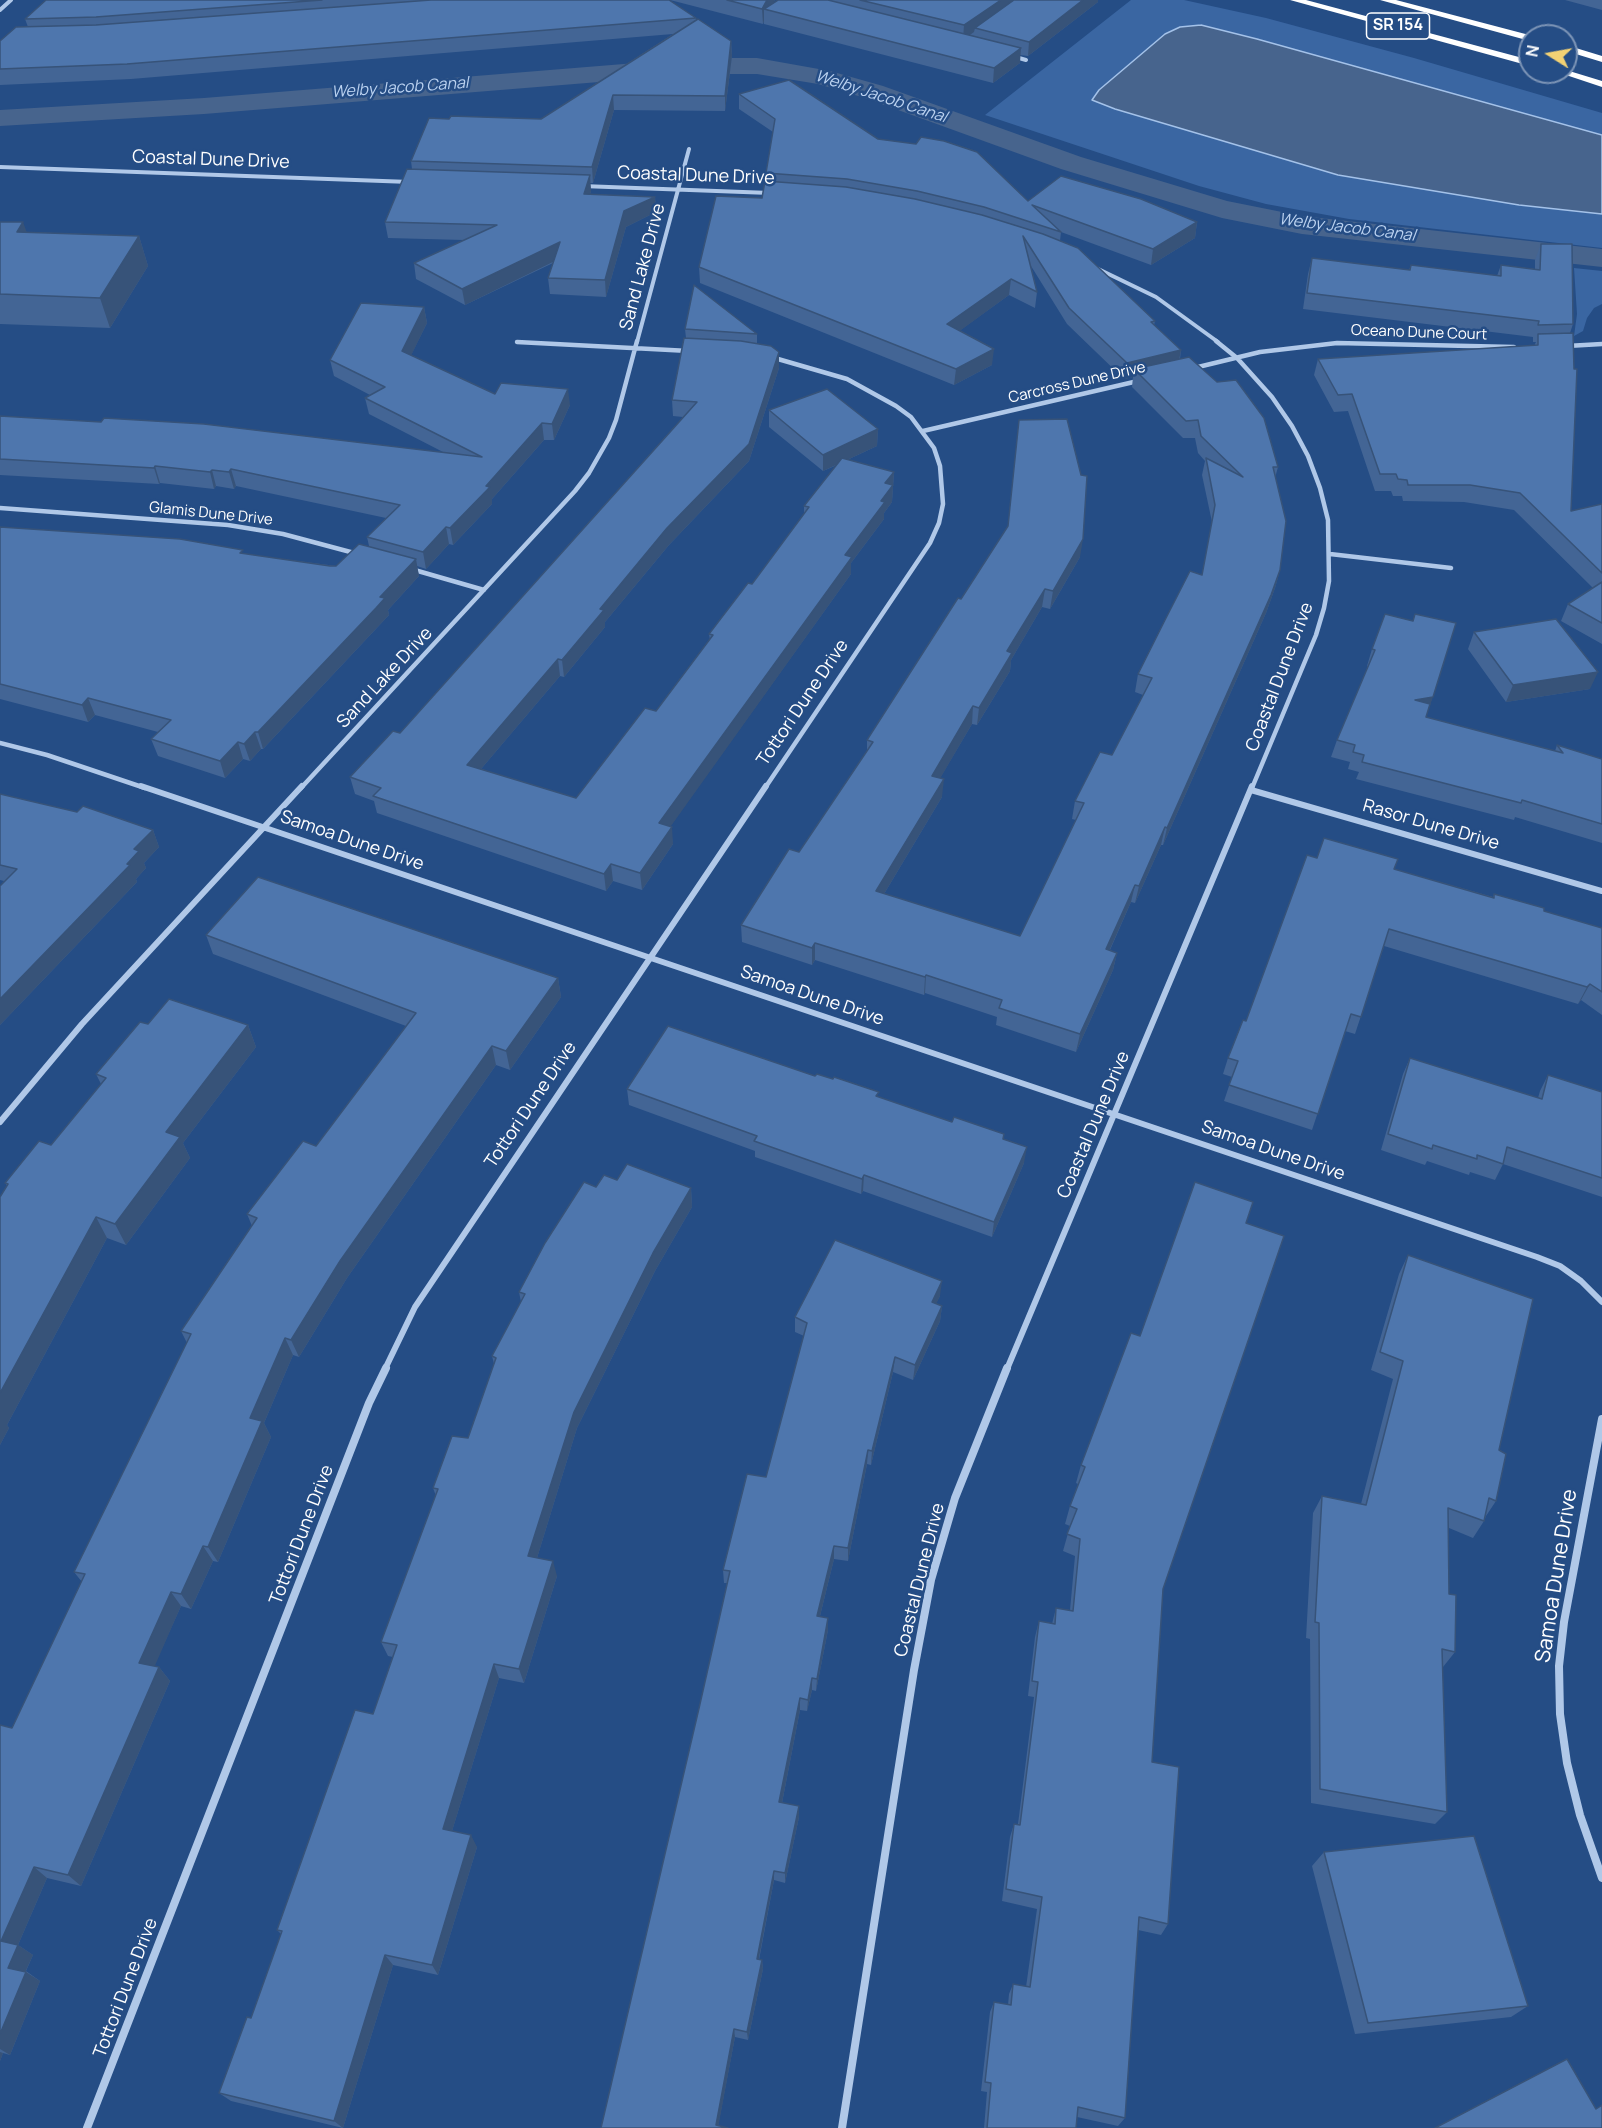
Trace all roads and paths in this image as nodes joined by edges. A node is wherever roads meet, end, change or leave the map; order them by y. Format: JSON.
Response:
{"nodes":[{"id":1,"x":11,"y":0,"type":"edge"},
{"id":2,"x":1295,"y":0,"type":"edge"},
{"id":3,"x":1385,"y":0,"type":"edge"},
{"id":4,"x":0,"y":10,"type":"edge"},
{"id":5,"x":1518,"y":35,"type":"edge"},
{"id":6,"x":1578,"y":52,"type":"edge"},
{"id":7,"x":1006,"y":54,"type":"edge"},
{"id":8,"x":1602,"y":59,"type":"edge"},
{"id":9,"x":1026,"y":60,"type":"edge"},
{"id":10,"x":1518,"y":60,"type":"edge"},
{"id":11,"x":1578,"y":77,"type":"edge"},
{"id":12,"x":1602,"y":84,"type":"edge"},
{"id":13,"x":689,"y":149,"type":"dead end"},
{"id":14,"x":0,"y":167,"type":"edge"},
{"id":15,"x":415,"y":182,"type":"edge"},
{"id":16,"x":572,"y":186,"type":"edge"},
{"id":17,"x":677,"y":189,"type":"junction"},
{"id":18,"x":781,"y":194,"type":"edge"},
{"id":19,"x":1092,"y":266,"type":"edge"},
{"id":20,"x":517,"y":342,"type":"dead end"},
{"id":21,"x":1602,"y":344,"type":"edge"},
{"id":22,"x":1558,"y":346,"type":"edge"},
{"id":23,"x":1526,"y":347,"type":"edge"},
{"id":24,"x":635,"y":348,"type":"junction"},
{"id":25,"x":699,"y":351,"type":"edge"},
{"id":26,"x":764,"y":356,"type":"edge"},
{"id":27,"x":1237,"y":358,"type":"junction"},
{"id":28,"x":1191,"y":369,"type":"edge"},
{"id":29,"x":1145,"y":379,"type":"edge"},
{"id":30,"x":923,"y":431,"type":"junction"},
{"id":31,"x":0,"y":508,"type":"edge"},
{"id":32,"x":1330,"y":554,"type":"junction"},
{"id":33,"x":366,"y":556,"type":"edge"},
{"id":34,"x":399,"y":566,"type":"edge"},
{"id":35,"x":1451,"y":568,"type":"dead end"},
{"id":36,"x":484,"y":590,"type":"junction"},
{"id":37,"x":0,"y":742,"type":"edge"},
{"id":38,"x":1251,"y":790,"type":"junction"},
{"id":39,"x":265,"y":827,"type":"junction"},
{"id":40,"x":1602,"y":891,"type":"edge"},
{"id":41,"x":650,"y":957,"type":"junction"},
{"id":42,"x":1115,"y":1114,"type":"junction"},
{"id":43,"x":0,"y":1122,"type":"edge"},
{"id":44,"x":1602,"y":1302,"type":"edge"},
{"id":45,"x":1602,"y":1419,"type":"edge"},
{"id":46,"x":1602,"y":1878,"type":"edge"},
{"id":47,"x":87,"y":2128,"type":"edge"},
{"id":48,"x":842,"y":2128,"type":"edge"}],
"edges":[{"from":1,"to":4,"type":"street"},
{"from":2,"to":10,"type":"highway","number":"SR 154"},
{"from":3,"to":5,"type":"highway","number":"SR 154"},
{"from":6,"to":8,"type":"highway"},
{"from":7,"to":9,"type":"street"},
{"from":11,"to":12,"type":"highway"},
{"from":13,"to":17,"type":"street","name":"Sand Lake Drive"},
{"from":14,"to":15,"type":"street","name":"Coastal Dune Drive"},
{"from":16,"to":17,"type":"street","name":"Coastal Dune Drive"},
{"from":17,"to":18,"type":"street","name":"Coastal Dune Drive"},
{"from":17,"to":24,"type":"street","name":"Sand Lake Drive"},
{"from":19,"to":27,"type":"street","name":"Coastal Dune Drive"},
{"from":20,"to":24,"type":"street"},
{"from":21,"to":22,"type":"street"},
{"from":23,"to":27,"type":"street","name":"Oceano Dune Court"},
{"from":24,"to":25,"type":"street"},
{"from":24,"to":36,"type":"street","name":"Sand Lake Drive"},
{"from":26,"to":30,"type":"street","name":"Tottori Dune Drive"},
{"from":27,"to":28,"type":"street"},
{"from":27,"to":32,"type":"street","name":"Coastal Dune Drive"},
{"from":29,"to":30,"type":"street","name":"Carcross Dune Drive"},
{"from":30,"to":41,"type":"street","name":"Tottori Dune Drive"},
{"from":31,"to":33,"type":"street","name":"Glamis Dune Drive"},
{"from":32,"to":35,"type":"street"},
{"from":32,"to":38,"type":"street","name":"Coastal Dune Drive"},
{"from":34,"to":36,"type":"street"},
{"from":36,"to":39,"type":"street","name":"Sand Lake Drive"},
{"from":37,"to":39,"type":"street","name":"Samoa Dune Drive"},
{"from":38,"to":40,"type":"street","name":"Rasor Dune Drive"},
{"from":38,"to":42,"type":"street","name":"Coastal Dune Drive"},
{"from":39,"to":41,"type":"street","name":"Samoa Dune Drive"},
{"from":39,"to":43,"type":"street","name":"Sand Lake Drive"},
{"from":41,"to":42,"type":"street","name":"Samoa Dune Drive"},
{"from":41,"to":47,"type":"street","name":"Tottori Dune Drive"},
{"from":42,"to":44,"type":"street","name":"Samoa Dune Drive"},
{"from":42,"to":48,"type":"street","name":"Coastal Dune Drive"},
{"from":45,"to":46,"type":"street","name":"Samoa Dune Drive"}]}
